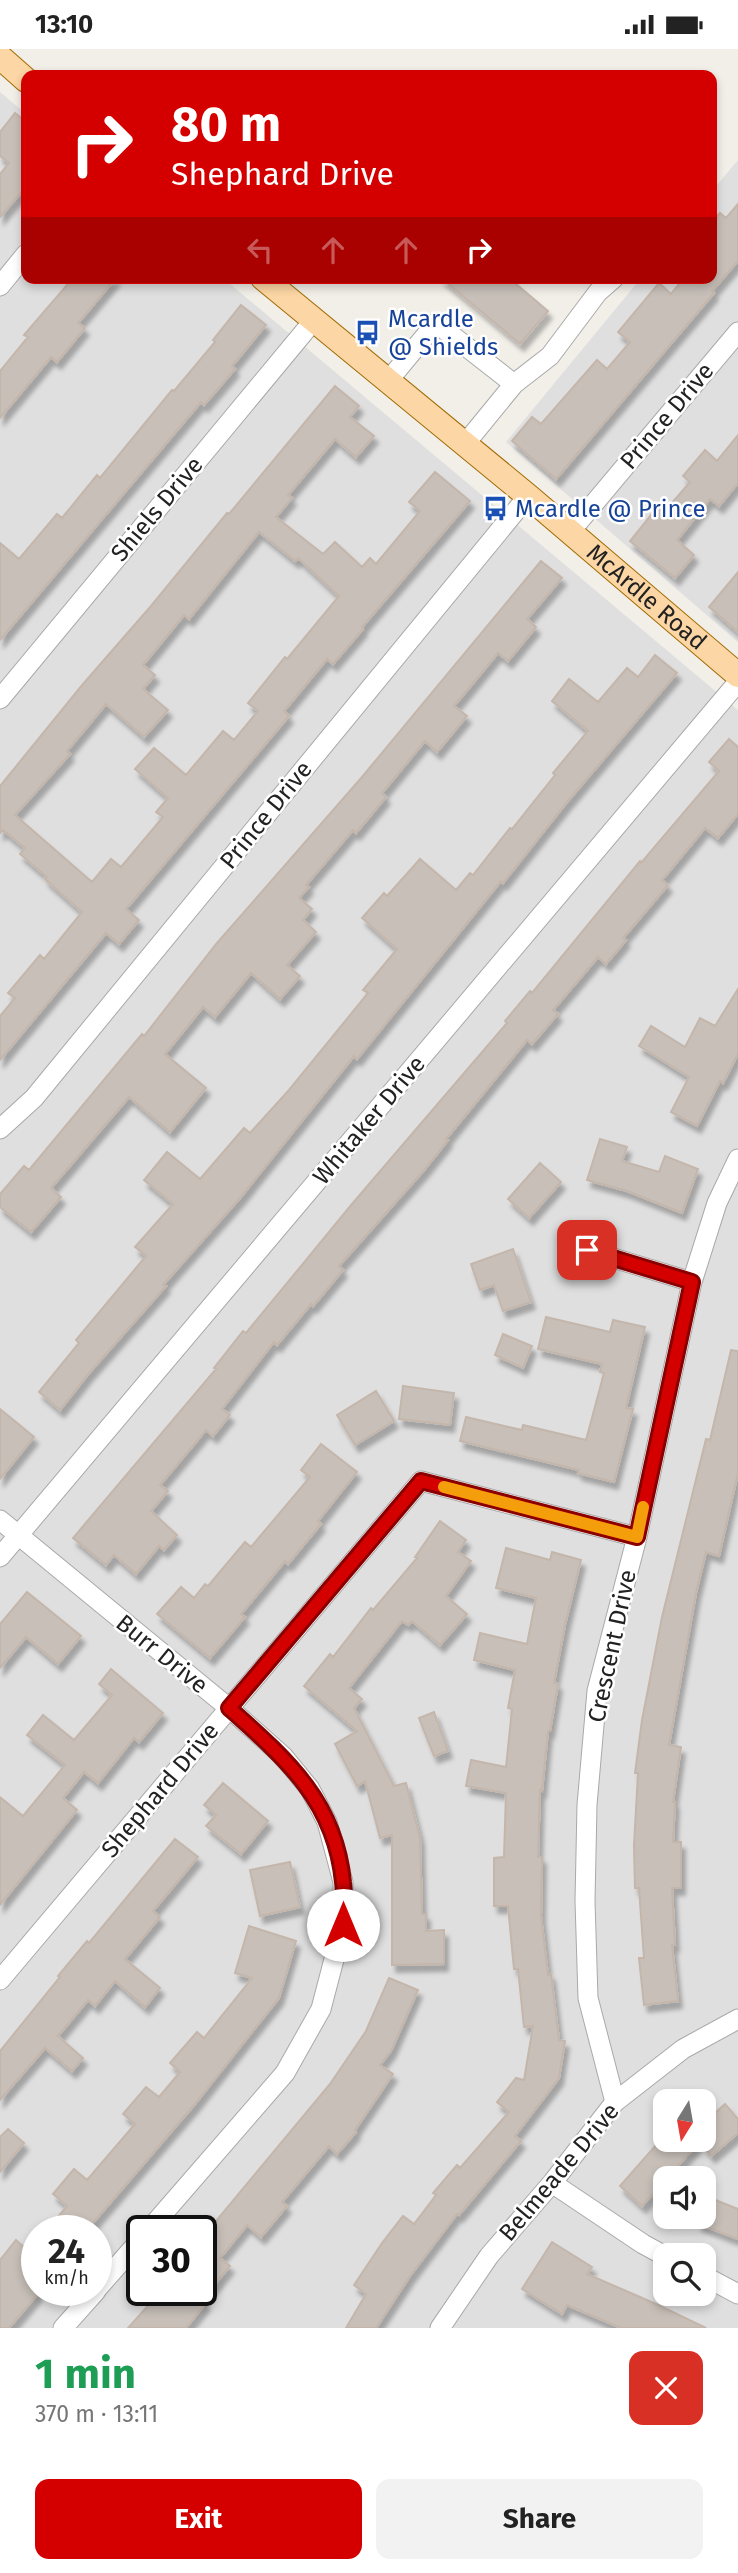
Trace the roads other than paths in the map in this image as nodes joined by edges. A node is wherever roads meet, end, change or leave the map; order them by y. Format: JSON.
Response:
{"nodes":[{"id":1,"x":0,"y":57,"type":"edge"},
{"id":2,"x":21,"y":76,"type":"edge"},
{"id":3,"x":21,"y":260,"type":"edge"},
{"id":4,"x":270,"y":284,"type":"edge"},
{"id":5,"x":607,"y":284,"type":"edge"},
{"id":6,"x":0,"y":286,"type":"edge"},
{"id":7,"x":314,"y":320,"type":"junction"},
{"id":8,"x":738,"y":332,"type":"edge"},
{"id":9,"x":388,"y":381,"type":"junction"},
{"id":10,"x":514,"y":384,"type":"junction"},
{"id":11,"x":465,"y":444,"type":"junction"},
{"id":12,"x":528,"y":496,"type":"junction"},
{"id":13,"x":570,"y":532,"type":"junction"},
{"id":14,"x":738,"y":674,"type":"edge"},
{"id":15,"x":738,"y":682,"type":"edge"},
{"id":16,"x":0,"y":699,"type":"edge"},
{"id":17,"x":0,"y":1129,"type":"edge"},
{"id":18,"x":738,"y":1159,"type":"edge"},
{"id":19,"x":587,"y":1250,"type":"dead end"},
{"id":20,"x":692,"y":1282,"type":"junction"},
{"id":21,"x":0,"y":1520,"type":"edge"},
{"id":22,"x":18,"y":1536,"type":"junction"},
{"id":23,"x":637,"y":1537,"type":"junction"},
{"id":24,"x":0,"y":1557,"type":"edge"},
{"id":25,"x":229,"y":1708,"type":"junction"},
{"id":26,"x":0,"y":1980,"type":"edge"},
{"id":27,"x":738,"y":2019,"type":"edge"},
{"id":28,"x":615,"y":2102,"type":"junction"},
{"id":29,"x":552,"y":2183,"type":"junction"},
{"id":30,"x":162,"y":2215,"type":"edge"},
{"id":31,"x":653,"y":2249,"type":"edge"},
{"id":32,"x":126,"y":2256,"type":"edge"},
{"id":33,"x":112,"y":2272,"type":"edge"},
{"id":34,"x":716,"y":2282,"type":"edge"},
{"id":35,"x":738,"y":2294,"type":"edge"},
{"id":36,"x":82,"y":2306,"type":"edge"},
{"id":37,"x":63,"y":2328,"type":"edge"},
{"id":38,"x":440,"y":2328,"type":"edge"}],
"edges":[{"from":1,"to":2,"type":"main road"},
{"from":3,"to":6,"type":"street"},
{"from":4,"to":7,"type":"main road","name":"McArdle Road"},
{"from":5,"to":10,"type":"street"},
{"from":7,"to":9,"type":"main road","name":"McArdle Road"},
{"from":7,"to":16,"type":"street","name":"Shiels Drive"},
{"from":8,"to":13,"type":"street","name":"Prince Drive"},
{"from":9,"to":10,"type":"street"},
{"from":9,"to":11,"type":"main road","name":"McArdle Road"},
{"from":10,"to":11,"type":"street"},
{"from":11,"to":12,"type":"main road","name":"McArdle Road"},
{"from":12,"to":13,"type":"main road","name":"McArdle Road"},
{"from":12,"to":17,"type":"street","name":"Prince Drive"},
{"from":13,"to":14,"type":"main road","name":"McArdle Road"},
{"from":15,"to":22,"type":"street","name":"Whitaker Drive"},
{"from":18,"to":20,"type":"street","name":"Crescent Drive"},
{"from":19,"to":20,"type":"street"},
{"from":20,"to":23,"type":"street","name":"Crescent Drive"},
{"from":21,"to":22,"type":"street","name":"Burr Drive"},
{"from":22,"to":24,"type":"street","name":"Whitaker Drive"},
{"from":22,"to":25,"type":"street","name":"Burr Drive"},
{"from":23,"to":25,"type":"street","name":"Shephard Drive"},
{"from":23,"to":28,"type":"street","name":"Crescent Drive"},
{"from":25,"to":26,"type":"street","name":"Shephard Drive"},
{"from":25,"to":30,"type":"street","name":"Burr Drive"},
{"from":27,"to":28,"type":"street","name":"Belmeade Drive"},
{"from":28,"to":29,"type":"street","name":"Belmeade Drive"},
{"from":29,"to":31,"type":"street"},
{"from":29,"to":38,"type":"street","name":"Belmeade Drive"},
{"from":32,"to":33,"type":"street"},
{"from":34,"to":35,"type":"street"},
{"from":36,"to":37,"type":"street"}]}
